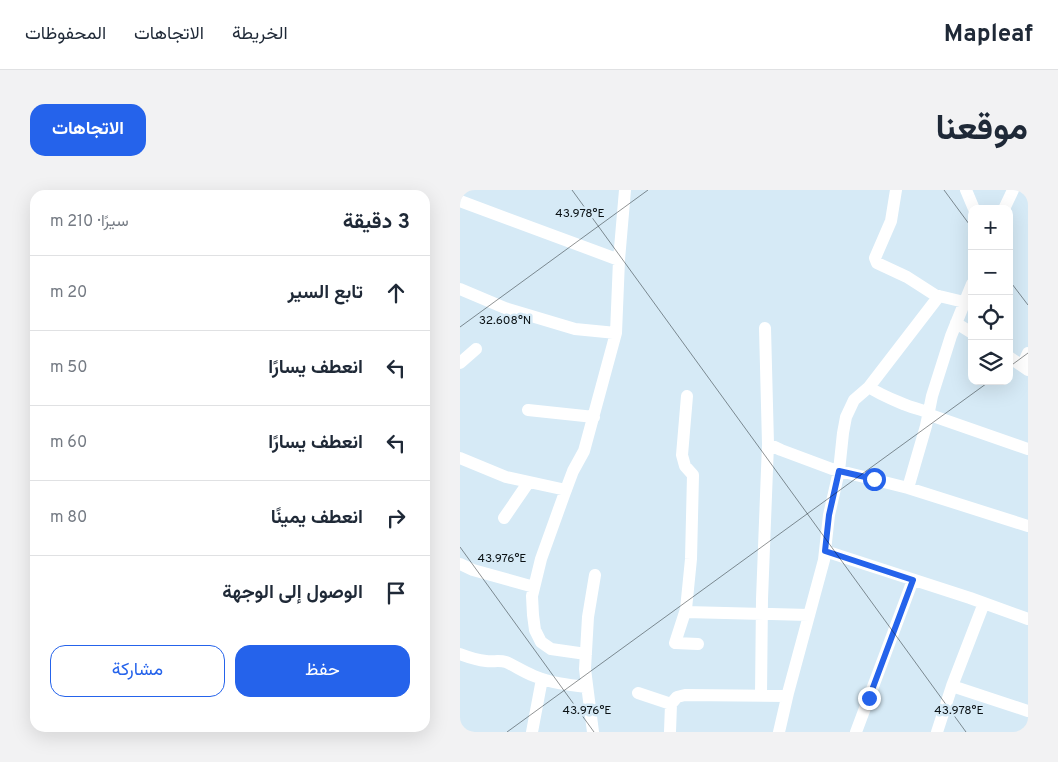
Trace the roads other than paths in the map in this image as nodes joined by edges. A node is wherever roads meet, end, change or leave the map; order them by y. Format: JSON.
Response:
{"nodes":[{"id":1,"x":626,"y":190,"type":"edge"},
{"id":2,"x":896,"y":190,"type":"edge"},
{"id":3,"x":966,"y":190,"type":"edge"},
{"id":4,"x":1013,"y":190,"type":"edge"},
{"id":5,"x":460,"y":200,"type":"edge"},
{"id":6,"x":972,"y":205,"type":"edge"},
{"id":7,"x":1006,"y":205,"type":"edge"},
{"id":8,"x":619,"y":260,"type":"junction"},
{"id":9,"x":460,"y":289,"type":"edge"},
{"id":10,"x":968,"y":293,"type":"edge"},
{"id":11,"x":940,"y":296,"type":"junction"},
{"id":12,"x":964,"y":302,"type":"junction"},
{"id":13,"x":956,"y":323,"type":"junction"},
{"id":14,"x":764,"y":328,"type":"dead end"},
{"id":15,"x":968,"y":330,"type":"edge"},
{"id":16,"x":616,"y":333,"type":"junction"},
{"id":17,"x":476,"y":349,"type":"dead end"},
{"id":18,"x":1028,"y":353,"type":"edge"},
{"id":19,"x":1013,"y":360,"type":"edge"},
{"id":20,"x":460,"y":362,"type":"edge"},
{"id":21,"x":1025,"y":368,"type":"edge"},
{"id":22,"x":869,"y":387,"type":"junction"},
{"id":23,"x":688,"y":396,"type":"dead end"},
{"id":24,"x":528,"y":410,"type":"dead end"},
{"id":25,"x":929,"y":413,"type":"junction"},
{"id":26,"x":594,"y":416,"type":"junction"},
{"id":27,"x":768,"y":444,"type":"junction"},
{"id":28,"x":1028,"y":449,"type":"edge"},
{"id":29,"x":460,"y":458,"type":"edge"},
{"id":30,"x":839,"y":471,"type":"junction"},
{"id":31,"x":528,"y":483,"type":"junction"},
{"id":32,"x":908,"y":488,"type":"junction"},
{"id":33,"x":566,"y":490,"type":"junction"},
{"id":34,"x":504,"y":518,"type":"dead end"},
{"id":35,"x":1028,"y":526,"type":"edge"},
{"id":36,"x":825,"y":551,"type":"junction"},
{"id":37,"x":460,"y":564,"type":"edge"},
{"id":38,"x":594,"y":575,"type":"dead end"},
{"id":39,"x":913,"y":580,"type":"junction"},
{"id":40,"x":534,"y":587,"type":"junction"},
{"id":41,"x":984,"y":603,"type":"junction"},
{"id":42,"x":686,"y":612,"type":"junction"},
{"id":43,"x":762,"y":614,"type":"junction"},
{"id":44,"x":809,"y":614,"type":"junction"},
{"id":45,"x":1028,"y":619,"type":"edge"},
{"id":46,"x":698,"y":644,"type":"dead end"},
{"id":47,"x":460,"y":654,"type":"edge"},
{"id":48,"x":586,"y":654,"type":"junction"},
{"id":49,"x":542,"y":679,"type":"junction"},
{"id":50,"x":952,"y":686,"type":"junction"},
{"id":51,"x":587,"y":687,"type":"junction"},
{"id":52,"x":638,"y":693,"type":"dead end"},
{"id":53,"x":761,"y":695,"type":"junction"},
{"id":54,"x":787,"y":696,"type":"junction"},
{"id":55,"x":671,"y":704,"type":"junction"},
{"id":56,"x":1027,"y":709,"type":"edge"},
{"id":57,"x":532,"y":732,"type":"edge"},
{"id":58,"x":593,"y":732,"type":"edge"},
{"id":59,"x":670,"y":732,"type":"edge"},
{"id":60,"x":779,"y":732,"type":"edge"},
{"id":61,"x":856,"y":732,"type":"edge"},
{"id":62,"x":937,"y":732,"type":"edge"}],
"edges":[{"from":1,"to":8,"type":"street"},
{"from":2,"to":11,"type":"street"},
{"from":3,"to":6,"type":"street"},
{"from":4,"to":7,"type":"street"},
{"from":5,"to":8,"type":"street"},
{"from":8,"to":16,"type":"street"},
{"from":9,"to":16,"type":"street"},
{"from":10,"to":12,"type":"street"},
{"from":11,"to":12,"type":"street"},
{"from":11,"to":22,"type":"street"},
{"from":12,"to":13,"type":"street"},
{"from":13,"to":15,"type":"street"},
{"from":13,"to":25,"type":"street"},
{"from":14,"to":27,"type":"street"},
{"from":16,"to":26,"type":"street"},
{"from":17,"to":20,"type":"street"},
{"from":18,"to":21,"type":"street"},
{"from":19,"to":21,"type":"street"},
{"from":22,"to":25,"type":"street"},
{"from":22,"to":30,"type":"street"},
{"from":23,"to":42,"type":"street"},
{"from":24,"to":26,"type":"street"},
{"from":25,"to":28,"type":"street"},
{"from":25,"to":32,"type":"street"},
{"from":26,"to":33,"type":"street"},
{"from":27,"to":30,"type":"street"},
{"from":27,"to":43,"type":"street"},
{"from":29,"to":31,"type":"street"},
{"from":30,"to":32,"type":"street"},
{"from":30,"to":36,"type":"street"},
{"from":31,"to":33,"type":"street"},
{"from":31,"to":34,"type":"street"},
{"from":32,"to":35,"type":"street"},
{"from":33,"to":40,"type":"street"},
{"from":36,"to":39,"type":"street"},
{"from":36,"to":44,"type":"street"},
{"from":37,"to":40,"type":"street"},
{"from":38,"to":48,"type":"street"},
{"from":39,"to":41,"type":"street"},
{"from":39,"to":61,"type":"street"},
{"from":40,"to":48,"type":"street"},
{"from":41,"to":45,"type":"street"},
{"from":41,"to":50,"type":"street"},
{"from":42,"to":43,"type":"street"},
{"from":42,"to":46,"type":"street"},
{"from":43,"to":44,"type":"street"},
{"from":43,"to":53,"type":"street"},
{"from":44,"to":54,"type":"street"},
{"from":47,"to":49,"type":"street"},
{"from":48,"to":51,"type":"street"},
{"from":49,"to":51,"type":"street"},
{"from":49,"to":57,"type":"street"},
{"from":50,"to":56,"type":"street"},
{"from":50,"to":62,"type":"street"},
{"from":51,"to":58,"type":"street"},
{"from":52,"to":55,"type":"street"},
{"from":53,"to":54,"type":"street"},
{"from":53,"to":55,"type":"street"},
{"from":54,"to":60,"type":"street"},
{"from":55,"to":59,"type":"street"}]}
